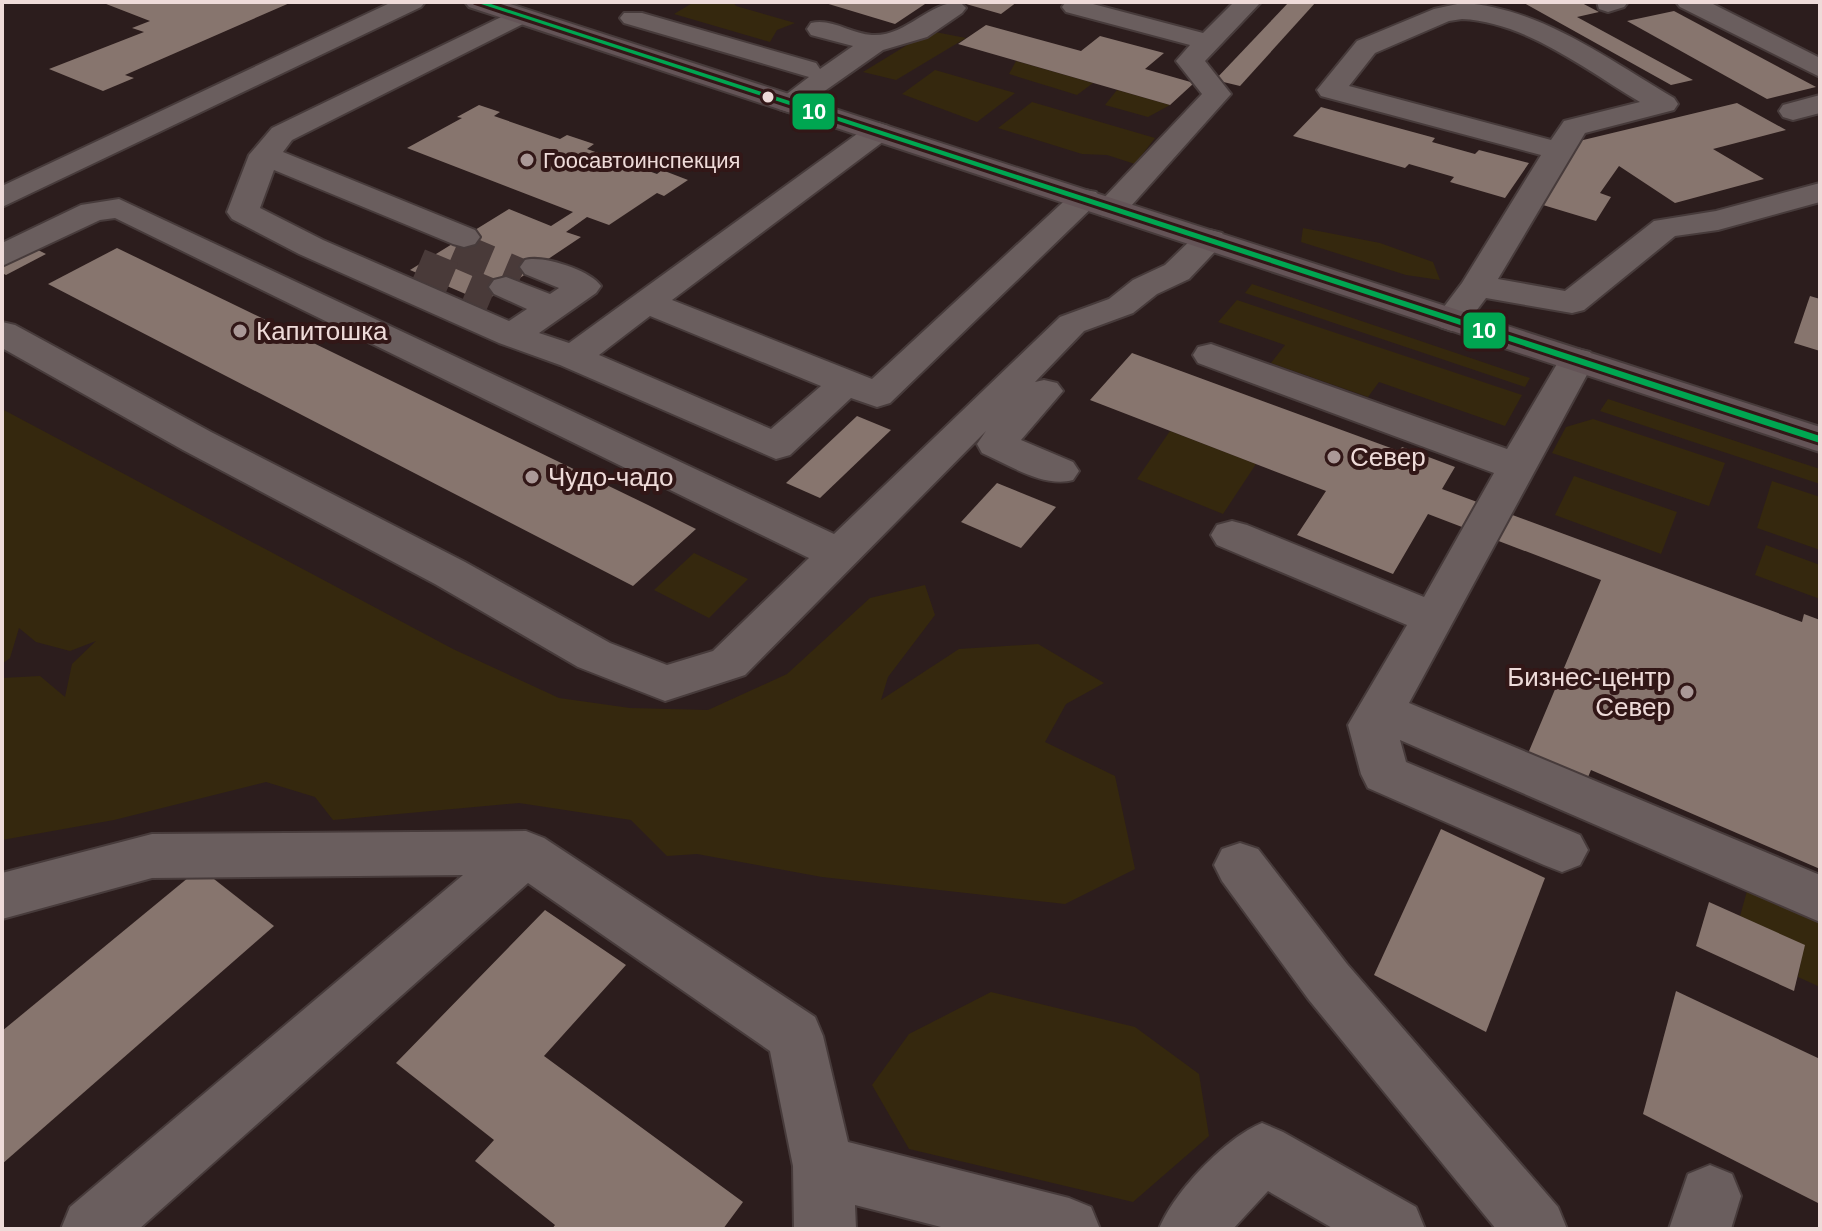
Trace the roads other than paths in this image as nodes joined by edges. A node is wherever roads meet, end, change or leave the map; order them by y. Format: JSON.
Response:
{"nodes":[{"id":1,"x":412,"y":2,"type":"edge"},
{"id":2,"x":478,"y":2,"type":"edge"},
{"id":3,"x":662,"y":2,"type":"edge"},
{"id":4,"x":1082,"y":2,"type":"edge"},
{"id":5,"x":1248,"y":2,"type":"edge"},
{"id":6,"x":1689,"y":2,"type":"edge"},
{"id":7,"x":953,"y":8,"type":"dead end"},
{"id":8,"x":520,"y":16,"type":"junction"},
{"id":9,"x":633,"y":18,"type":"junction"},
{"id":10,"x":820,"y":29,"type":"dead end"},
{"id":11,"x":593,"y":39,"type":"junction"},
{"id":12,"x":1208,"y":42,"type":"junction"},
{"id":13,"x":874,"y":44,"type":"junction"},
{"id":14,"x":806,"y":69,"type":"dead end"},
{"id":15,"x":1820,"y":69,"type":"edge"},
{"id":16,"x":789,"y":103,"type":"junction"},
{"id":17,"x":878,"y":132,"type":"junction"},
{"id":18,"x":1559,"y":151,"type":"junction"},
{"id":19,"x":259,"y":168,"type":"junction"},
{"id":20,"x":1820,"y":192,"type":"edge"},
{"id":21,"x":2,"y":198,"type":"edge"},
{"id":22,"x":1098,"y":204,"type":"junction"},
{"id":23,"x":1210,"y":240,"type":"junction"},
{"id":24,"x":311,"y":247,"type":"junction"},
{"id":25,"x":2,"y":256,"type":"edge"},
{"id":26,"x":1477,"y":286,"type":"junction"},
{"id":27,"x":648,"y":303,"type":"junction"},
{"id":28,"x":1121,"y":306,"type":"junction"},
{"id":29,"x":542,"y":314,"type":"junction"},
{"id":30,"x":1452,"y":320,"type":"junction"},
{"id":31,"x":2,"y":333,"type":"edge"},
{"id":32,"x":1211,"y":355,"type":"dead end"},
{"id":33,"x":573,"y":357,"type":"junction"},
{"id":34,"x":1577,"y":360,"type":"junction"},
{"id":35,"x":846,"y":383,"type":"junction"},
{"id":36,"x":1820,"y":440,"type":"edge"},
{"id":37,"x":1515,"y":466,"type":"junction"},
{"id":38,"x":1059,"y":471,"type":"dead end"},
{"id":39,"x":1232,"y":535,"type":"dead end"},
{"id":40,"x":840,"y":555,"type":"junction"},
{"id":41,"x":1435,"y":619,"type":"junction"},
{"id":42,"x":1380,"y":711,"type":"junction"},
{"id":43,"x":1562,"y":850,"type":"dead end"},
{"id":44,"x":526,"y":853,"type":"junction"},
{"id":45,"x":1240,"y":865,"type":"dead end"},
{"id":46,"x":2,"y":896,"type":"edge"},
{"id":47,"x":1820,"y":899,"type":"edge"},
{"id":48,"x":823,"y":1166,"type":"junction"},
{"id":49,"x":92,"y":1229,"type":"edge"},
{"id":50,"x":825,"y":1229,"type":"edge"},
{"id":51,"x":1069,"y":1229,"type":"edge"},
{"id":52,"x":1190,"y":1229,"type":"edge"},
{"id":53,"x":1394,"y":1229,"type":"edge"},
{"id":54,"x":1536,"y":1229,"type":"edge"}],
"edges":[{"from":1,"to":21,"type":"lane"},
{"from":2,"to":8,"type":"main road"},
{"from":3,"to":9,"type":"lane"},
{"from":4,"to":12,"type":"lane"},
{"from":5,"to":12,"type":"lane"},
{"from":6,"to":15,"type":"lane"},
{"from":7,"to":13,"type":"lane"},
{"from":8,"to":11,"type":"main road"},
{"from":8,"to":19,"type":"lane"},
{"from":9,"to":11,"type":"lane"},
{"from":9,"to":14,"type":"lane"},
{"from":10,"to":13,"type":"lane"},
{"from":11,"to":16,"type":"main road"},
{"from":12,"to":22,"type":"lane"},
{"from":13,"to":16,"type":"lane"},
{"from":16,"to":17,"type":"main road"},
{"from":17,"to":22,"type":"main road"},
{"from":17,"to":27,"type":"lane"},
{"from":18,"to":18,"type":"lane"},
{"from":18,"to":26,"type":"lane"},
{"from":19,"to":24,"type":"lane"},
{"from":19,"to":24,"type":"lane"},
{"from":20,"to":26,"type":"lane"},
{"from":22,"to":23,"type":"main road"},
{"from":22,"to":35,"type":"lane"},
{"from":23,"to":28,"type":"lane"},
{"from":23,"to":30,"type":"main road"},
{"from":24,"to":29,"type":"lane"},
{"from":25,"to":40,"type":"lane"},
{"from":26,"to":30,"type":"lane"},
{"from":27,"to":33,"type":"lane"},
{"from":27,"to":35,"type":"lane"},
{"from":28,"to":38,"type":"lane"},
{"from":28,"to":40,"type":"lane"},
{"from":29,"to":29,"type":"lane"},
{"from":29,"to":33,"type":"lane"},
{"from":30,"to":34,"type":"main road"},
{"from":31,"to":40,"type":"lane"},
{"from":32,"to":37,"type":"lane"},
{"from":33,"to":35,"type":"lane"},
{"from":34,"to":36,"type":"main road"},
{"from":34,"to":37,"type":"lane"},
{"from":37,"to":41,"type":"lane"},
{"from":39,"to":41,"type":"lane"},
{"from":41,"to":42,"type":"lane"},
{"from":42,"to":43,"type":"lane"},
{"from":42,"to":47,"type":"lane"},
{"from":44,"to":46,"type":"lane"},
{"from":44,"to":48,"type":"lane"},
{"from":44,"to":49,"type":"lane"},
{"from":45,"to":54,"type":"lane"},
{"from":48,"to":50,"type":"lane"},
{"from":48,"to":51,"type":"lane"},
{"from":52,"to":53,"type":"lane"}]}
